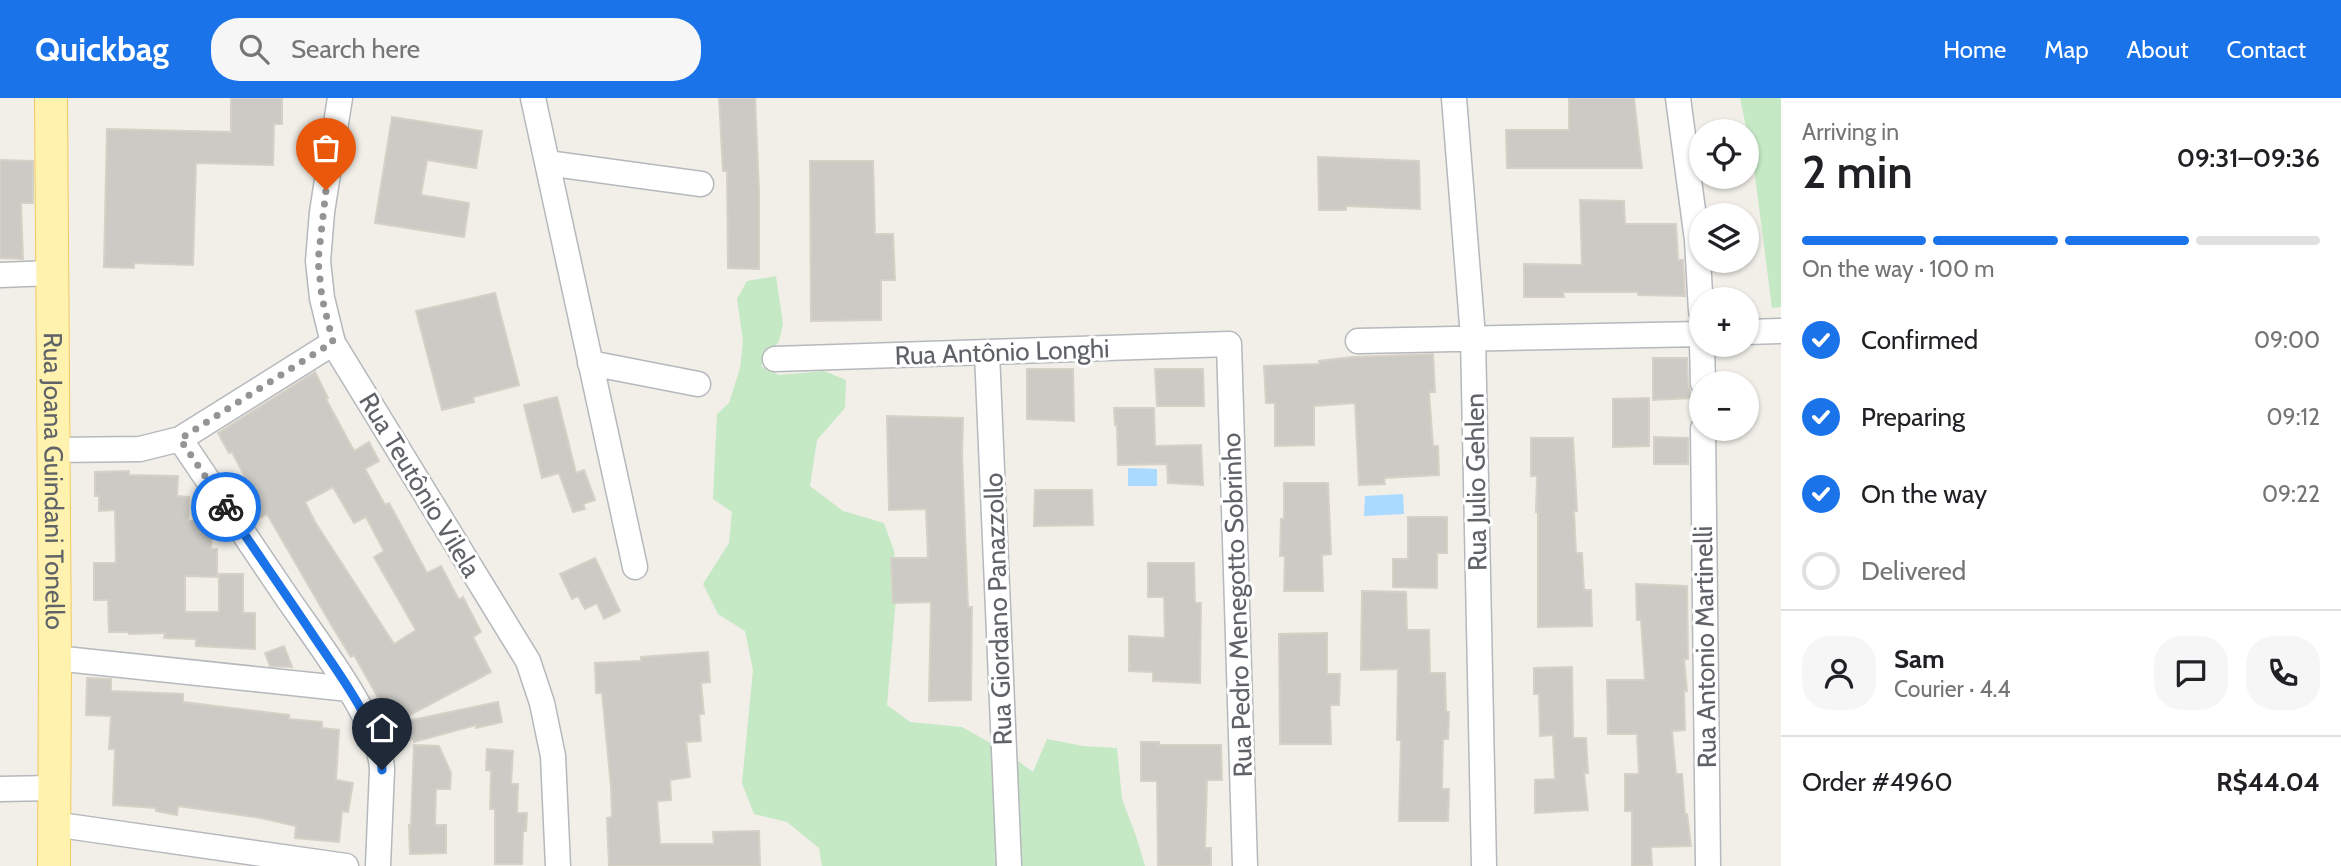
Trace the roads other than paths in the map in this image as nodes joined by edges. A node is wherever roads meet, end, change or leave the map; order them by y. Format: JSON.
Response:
{"nodes":[{"id":1,"x":51,"y":98,"type":"edge"},
{"id":2,"x":340,"y":98,"type":"edge"},
{"id":3,"x":533,"y":98,"type":"edge"},
{"id":4,"x":1454,"y":98,"type":"edge"},
{"id":5,"x":1678,"y":98,"type":"edge"},
{"id":6,"x":547,"y":163,"type":"junction"},
{"id":7,"x":701,"y":184,"type":"dead end"},
{"id":8,"x":52,"y":273,"type":"junction"},
{"id":9,"x":0,"y":275,"type":"edge"},
{"id":10,"x":1700,"y":287,"type":"edge"},
{"id":11,"x":1781,"y":331,"type":"edge"},
{"id":12,"x":1759,"y":332,"type":"edge"},
{"id":13,"x":1689,"y":334,"type":"edge"},
{"id":14,"x":1473,"y":337,"type":"junction"},
{"id":15,"x":1358,"y":341,"type":"dead end"},
{"id":16,"x":333,"y":342,"type":"junction"},
{"id":17,"x":1229,"y":344,"type":"joint"},
{"id":18,"x":987,"y":353,"type":"junction"},
{"id":19,"x":775,"y":359,"type":"dead end"},
{"id":20,"x":590,"y":363,"type":"junction"},
{"id":21,"x":698,"y":384,"type":"dead end"},
{"id":22,"x":180,"y":439,"type":"junction"},
{"id":23,"x":1703,"y":441,"type":"edge"},
{"id":24,"x":54,"y":450,"type":"junction"},
{"id":25,"x":635,"y":567,"type":"dead end"},
{"id":26,"x":55,"y":658,"type":"junction"},
{"id":27,"x":349,"y":689,"type":"junction"},
{"id":28,"x":53,"y":788,"type":"junction"},
{"id":29,"x":0,"y":789,"type":"edge"},
{"id":30,"x":53,"y":824,"type":"junction"},
{"id":31,"x":54,"y":866,"type":"edge"},
{"id":32,"x":346,"y":866,"type":"edge"},
{"id":33,"x":379,"y":866,"type":"edge"},
{"id":34,"x":558,"y":866,"type":"edge"},
{"id":35,"x":1009,"y":866,"type":"edge"},
{"id":36,"x":1245,"y":866,"type":"edge"},
{"id":37,"x":1484,"y":866,"type":"edge"},
{"id":38,"x":1707,"y":866,"type":"edge"}],
"edges":[{"from":1,"to":8,"type":"main road","name":"Rua Joana Guindani Tonello"},
{"from":2,"to":16,"type":"street","name":"Rua Teutônio Vilela"},
{"from":3,"to":6,"type":"street"},
{"from":4,"to":14,"type":"street","name":"Rua Julio Gehlen"},
{"from":5,"to":10,"type":"street"},
{"from":6,"to":7,"type":"street"},
{"from":6,"to":20,"type":"street"},
{"from":8,"to":9,"type":"street"},
{"from":8,"to":24,"type":"main road","name":"Rua Joana Guindani Tonello"},
{"from":11,"to":12,"type":"street"},
{"from":13,"to":14,"type":"street"},
{"from":14,"to":15,"type":"street"},
{"from":14,"to":37,"type":"street","name":"Rua Julio Gehlen"},
{"from":16,"to":22,"type":"street"},
{"from":16,"to":34,"type":"street","name":"Rua Teutônio Vilela"},
{"from":17,"to":18,"type":"street","name":"Rua Antônio Longhi"},
{"from":17,"to":36,"type":"street","name":"Rua Pedro Menegotto Sobrinho"},
{"from":18,"to":19,"type":"street","name":"Rua Antônio Longhi"},
{"from":18,"to":35,"type":"street","name":"Rua Giordano Panazzollo"},
{"from":20,"to":21,"type":"street"},
{"from":20,"to":25,"type":"street"},
{"from":22,"to":24,"type":"street"},
{"from":22,"to":27,"type":"street"},
{"from":23,"to":38,"type":"street","name":"Rua Antonio Martinelli"},
{"from":24,"to":26,"type":"main road","name":"Rua Joana Guindani Tonello"},
{"from":26,"to":27,"type":"street"},
{"from":26,"to":28,"type":"main road","name":"Rua Joana Guindani Tonello"},
{"from":27,"to":33,"type":"street"},
{"from":28,"to":29,"type":"street"},
{"from":28,"to":30,"type":"main road","name":"Rua Joana Guindani Tonello"},
{"from":30,"to":31,"type":"main road","name":"Rua Joana Guindani Tonello"},
{"from":30,"to":32,"type":"street"}]}
